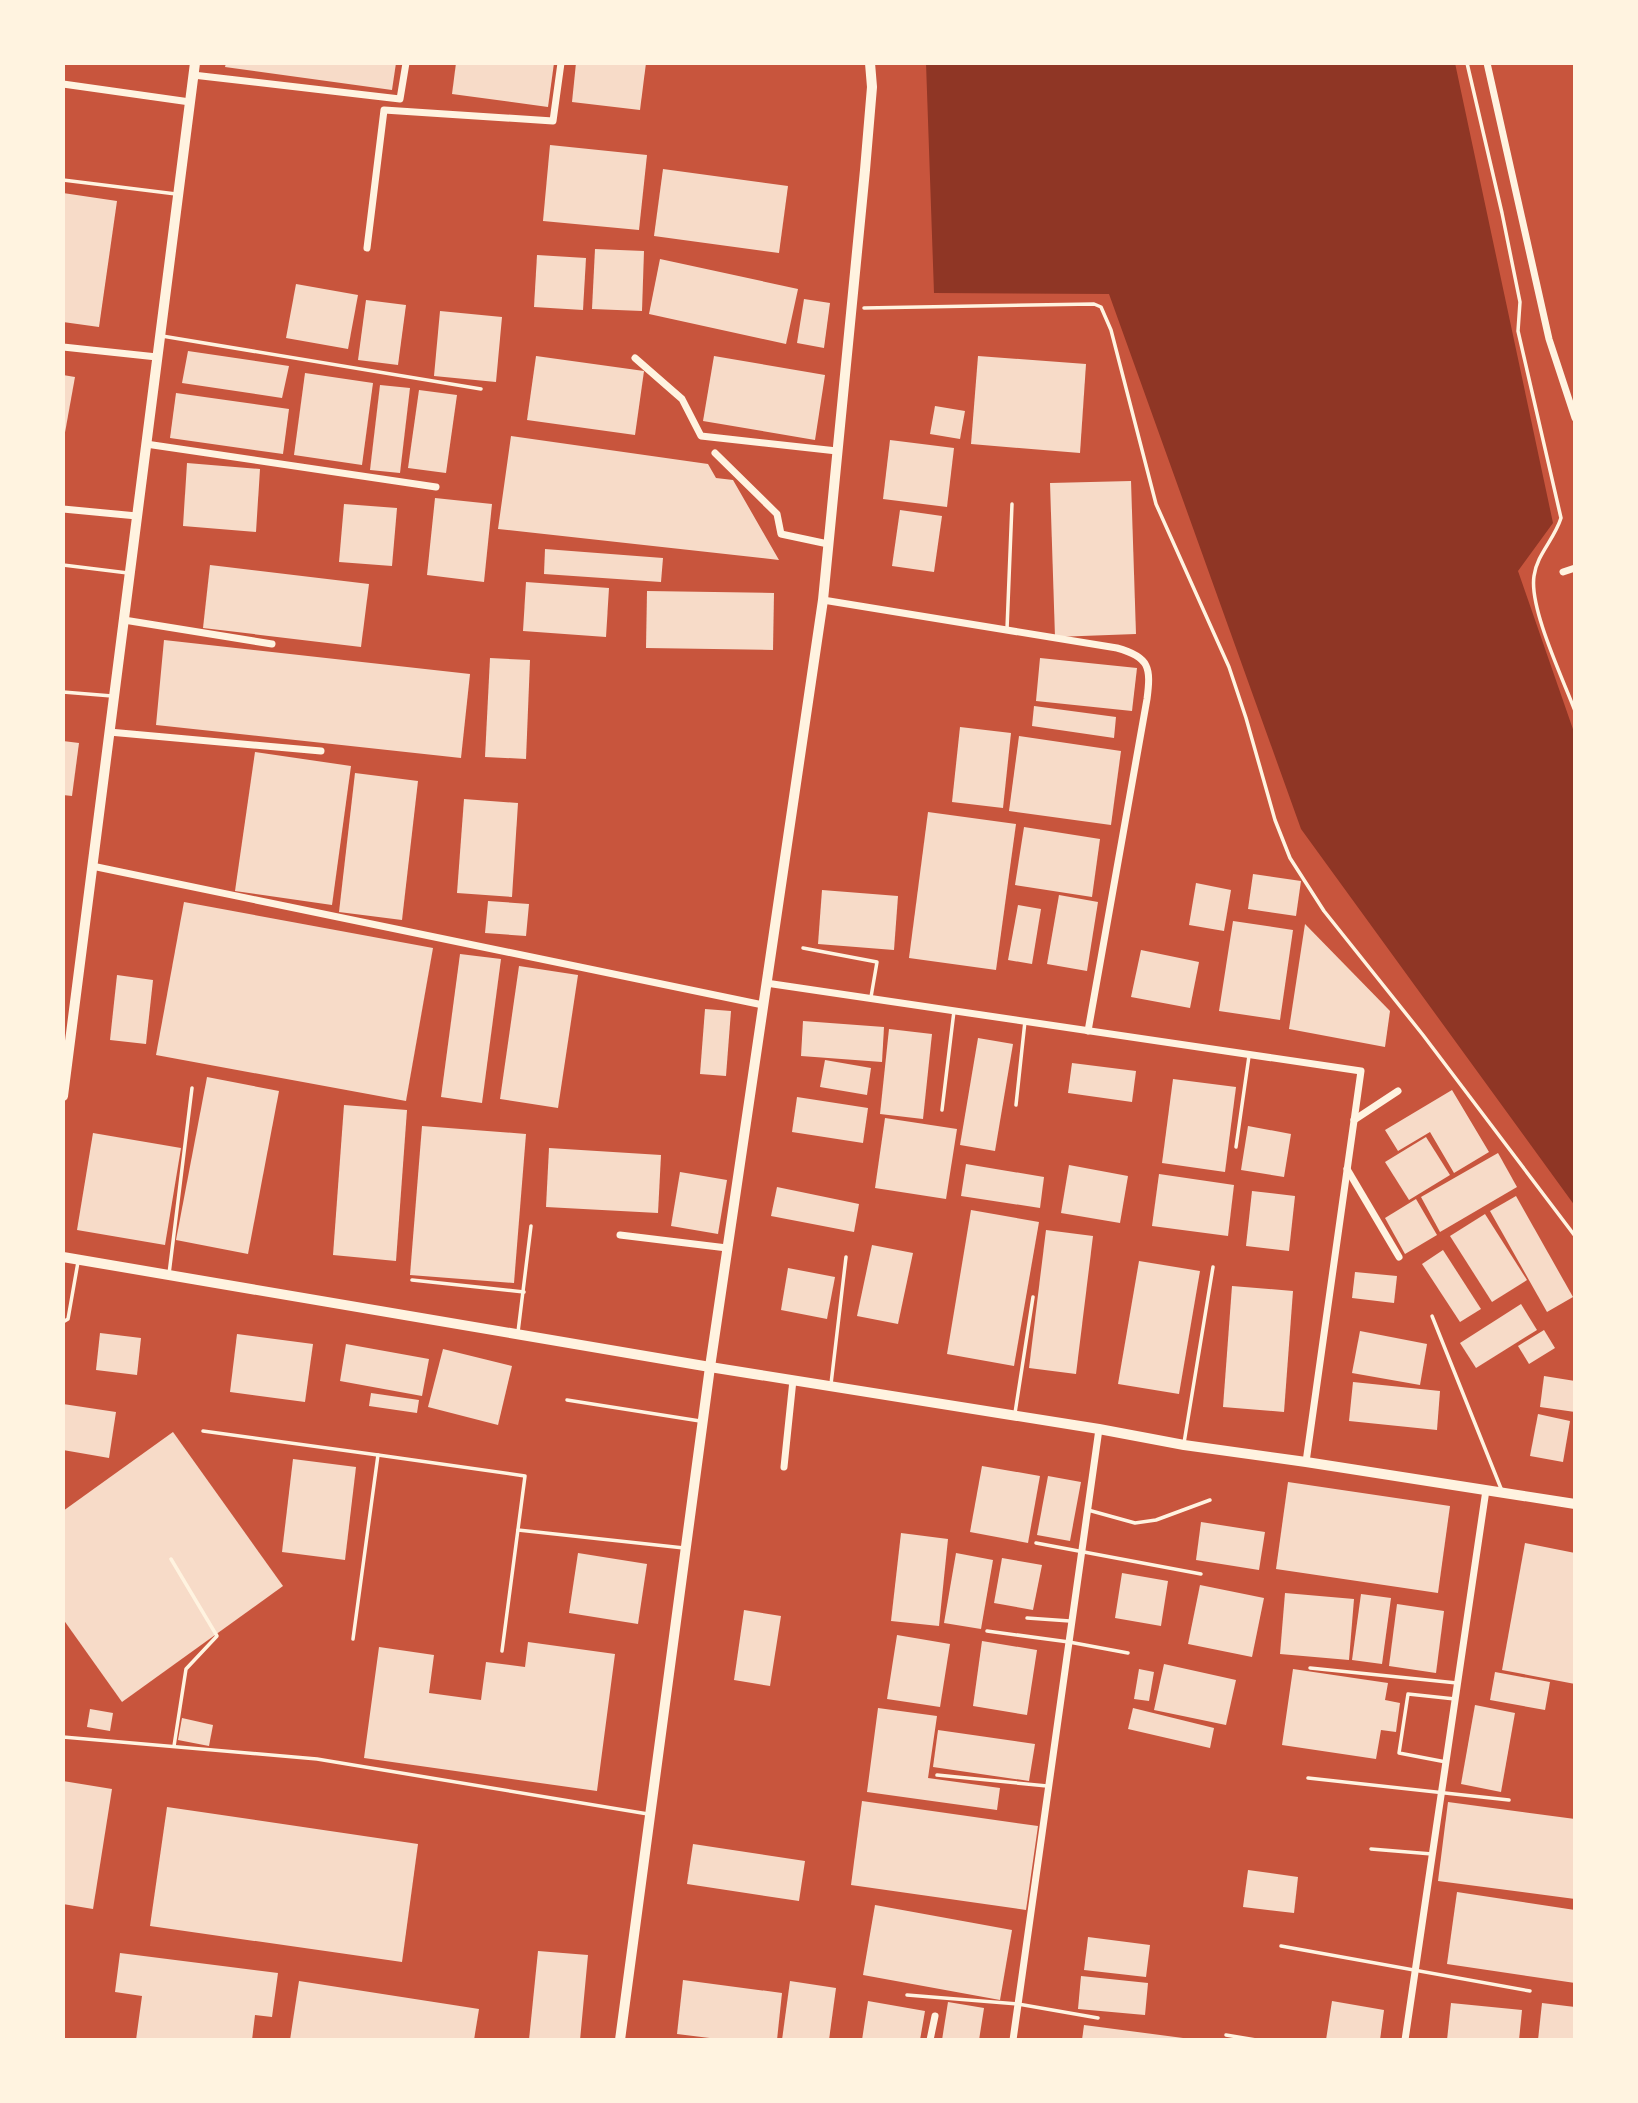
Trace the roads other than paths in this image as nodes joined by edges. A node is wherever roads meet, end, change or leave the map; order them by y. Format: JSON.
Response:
{"nodes":[{"id":1,"x":195,"y":63,"type":"edge"},
{"id":2,"x":406,"y":63,"type":"edge"},
{"id":3,"x":561,"y":63,"type":"edge"},
{"id":4,"x":870,"y":63,"type":"edge"},
{"id":5,"x":1487,"y":63,"type":"edge"},
{"id":6,"x":193,"y":75,"type":"junction"},
{"id":7,"x":63,"y":84,"type":"edge"},
{"id":8,"x":190,"y":102,"type":"junction"},
{"id":9,"x":63,"y":180,"type":"edge"},
{"id":10,"x":178,"y":195,"type":"junction"},
{"id":11,"x":367,"y":248,"type":"dead end"},
{"id":12,"x":160,"y":336,"type":"junction"},
{"id":13,"x":63,"y":347,"type":"edge"},
{"id":14,"x":157,"y":357,"type":"junction"},
{"id":15,"x":635,"y":358,"type":"dead end"},
{"id":16,"x":481,"y":389,"type":"dead end"},
{"id":17,"x":1575,"y":418,"type":"edge"},
{"id":18,"x":146,"y":444,"type":"junction"},
{"id":19,"x":837,"y":451,"type":"junction"},
{"id":20,"x":715,"y":453,"type":"dead end"},
{"id":21,"x":436,"y":487,"type":"dead end"},
{"id":22,"x":1012,"y":504,"type":"dead end"},
{"id":23,"x":63,"y":509,"type":"edge"},
{"id":24,"x":137,"y":516,"type":"junction"},
{"id":25,"x":828,"y":544,"type":"junction"},
{"id":26,"x":63,"y":565,"type":"edge"},
{"id":27,"x":1575,"y":568,"type":"edge"},
{"id":28,"x":1563,"y":572,"type":"dead end"},
{"id":29,"x":130,"y":573,"type":"junction"},
{"id":30,"x":823,"y":600,"type":"junction"},
{"id":31,"x":124,"y":620,"type":"junction"},
{"id":32,"x":1007,"y":629,"type":"junction"},
{"id":33,"x":272,"y":644,"type":"dead end"},
{"id":34,"x":63,"y":692,"type":"edge"},
{"id":35,"x":115,"y":697,"type":"junction"},
{"id":36,"x":109,"y":732,"type":"junction"},
{"id":37,"x":321,"y":751,"type":"dead end"},
{"id":38,"x":92,"y":866,"type":"junction"},
{"id":39,"x":803,"y":948,"type":"dead end"},
{"id":40,"x":766,"y":984,"type":"junction"},
{"id":41,"x":870,"y":999,"type":"junction"},
{"id":42,"x":763,"y":1005,"type":"junction"},
{"id":43,"x":954,"y":1011,"type":"junction"},
{"id":44,"x":1025,"y":1021,"type":"junction"},
{"id":45,"x":1088,"y":1031,"type":"junction"},
{"id":46,"x":1249,"y":1054,"type":"junction"},
{"id":47,"x":192,"y":1088,"type":"dead end"},
{"id":48,"x":1398,"y":1091,"type":"dead end"},
{"id":49,"x":63,"y":1096,"type":"edge"},
{"id":50,"x":1016,"y":1105,"type":"dead end"},
{"id":51,"x":942,"y":1110,"type":"dead end"},
{"id":52,"x":1354,"y":1120,"type":"junction"},
{"id":53,"x":1236,"y":1147,"type":"dead end"},
{"id":54,"x":1347,"y":1168,"type":"junction"},
{"id":55,"x":531,"y":1226,"type":"dead end"},
{"id":56,"x":620,"y":1235,"type":"dead end"},
{"id":57,"x":727,"y":1248,"type":"junction"},
{"id":58,"x":63,"y":1257,"type":"edge"},
{"id":59,"x":846,"y":1257,"type":"dead end"},
{"id":60,"x":1398,"y":1257,"type":"dead end"},
{"id":61,"x":78,"y":1260,"type":"junction"},
{"id":62,"x":1213,"y":1267,"type":"dead end"},
{"id":63,"x":169,"y":1275,"type":"junction"},
{"id":64,"x":412,"y":1280,"type":"dead end"},
{"id":65,"x":524,"y":1292,"type":"junction"},
{"id":66,"x":1033,"y":1297,"type":"dead end"},
{"id":67,"x":1432,"y":1316,"type":"dead end"},
{"id":68,"x":63,"y":1322,"type":"edge"},
{"id":69,"x":518,"y":1334,"type":"junction"},
{"id":70,"x":710,"y":1367,"type":"junction"},
{"id":71,"x":793,"y":1380,"type":"junction"},
{"id":72,"x":831,"y":1386,"type":"junction"},
{"id":73,"x":567,"y":1400,"type":"dead end"},
{"id":74,"x":1015,"y":1415,"type":"junction"},
{"id":75,"x":702,"y":1421,"type":"junction"},
{"id":76,"x":1100,"y":1429,"type":"junction"},
{"id":77,"x":204,"y":1430,"type":"dead end"},
{"id":78,"x":1184,"y":1445,"type":"junction"},
{"id":79,"x":378,"y":1455,"type":"junction"},
{"id":80,"x":1306,"y":1462,"type":"junction"},
{"id":81,"x":784,"y":1467,"type":"dead end"},
{"id":82,"x":1486,"y":1490,"type":"junction"},
{"id":83,"x":1503,"y":1493,"type":"junction"},
{"id":84,"x":1210,"y":1500,"type":"dead end"},
{"id":85,"x":1575,"y":1504,"type":"edge"},
{"id":86,"x":1088,"y":1510,"type":"junction"},
{"id":87,"x":518,"y":1530,"type":"junction"},
{"id":88,"x":1036,"y":1543,"type":"dead end"},
{"id":89,"x":686,"y":1548,"type":"junction"},
{"id":90,"x":1082,"y":1553,"type":"junction"},
{"id":91,"x":171,"y":1559,"type":"dead end"},
{"id":92,"x":1201,"y":1574,"type":"dead end"},
{"id":93,"x":1027,"y":1618,"type":"dead end"},
{"id":94,"x":1072,"y":1622,"type":"junction"},
{"id":95,"x":987,"y":1631,"type":"dead end"},
{"id":96,"x":353,"y":1639,"type":"dead end"},
{"id":97,"x":1069,"y":1642,"type":"junction"},
{"id":98,"x":502,"y":1651,"type":"dead end"},
{"id":99,"x":1128,"y":1653,"type":"dead end"},
{"id":100,"x":1310,"y":1668,"type":"dead end"},
{"id":101,"x":1457,"y":1683,"type":"junction"},
{"id":102,"x":1455,"y":1699,"type":"junction"},
{"id":103,"x":63,"y":1737,"type":"edge"},
{"id":104,"x":173,"y":1746,"type":"junction"},
{"id":105,"x":1446,"y":1762,"type":"junction"},
{"id":106,"x":937,"y":1775,"type":"dead end"},
{"id":107,"x":1308,"y":1778,"type":"dead end"},
{"id":108,"x":1049,"y":1786,"type":"junction"},
{"id":109,"x":1441,"y":1792,"type":"junction"},
{"id":110,"x":1509,"y":1800,"type":"dead end"},
{"id":111,"x":650,"y":1814,"type":"junction"},
{"id":112,"x":1371,"y":1849,"type":"dead end"},
{"id":113,"x":1432,"y":1854,"type":"junction"},
{"id":114,"x":1280,"y":1947,"type":"dead end"},
{"id":115,"x":1415,"y":1972,"type":"junction"},
{"id":116,"x":1530,"y":1991,"type":"dead end"},
{"id":117,"x":907,"y":1995,"type":"dead end"},
{"id":118,"x":1018,"y":2004,"type":"junction"},
{"id":119,"x":935,"y":2015,"type":"dead end"},
{"id":120,"x":1098,"y":2018,"type":"dead end"},
{"id":121,"x":1226,"y":2035,"type":"dead end"},
{"id":122,"x":620,"y":2040,"type":"edge"},
{"id":123,"x":930,"y":2040,"type":"edge"},
{"id":124,"x":1013,"y":2040,"type":"edge"},
{"id":125,"x":1256,"y":2040,"type":"edge"},
{"id":126,"x":1405,"y":2040,"type":"edge"}],
"edges":[{"from":1,"to":6,"type":"street"},
{"from":2,"to":6,"type":"street"},
{"from":3,"to":11,"type":"street"},
{"from":4,"to":19,"type":"street"},
{"from":5,"to":17,"type":"street"},
{"from":6,"to":8,"type":"street"},
{"from":7,"to":8,"type":"street"},
{"from":8,"to":10,"type":"street"},
{"from":9,"to":10,"type":"lane"},
{"from":10,"to":12,"type":"street"},
{"from":12,"to":14,"type":"street"},
{"from":12,"to":16,"type":"lane"},
{"from":13,"to":14,"type":"street"},
{"from":14,"to":18,"type":"street"},
{"from":15,"to":19,"type":"street"},
{"from":18,"to":21,"type":"street"},
{"from":18,"to":24,"type":"street"},
{"from":19,"to":25,"type":"street"},
{"from":20,"to":25,"type":"street"},
{"from":22,"to":32,"type":"lane"},
{"from":23,"to":24,"type":"street"},
{"from":24,"to":29,"type":"street"},
{"from":25,"to":30,"type":"street"},
{"from":26,"to":29,"type":"lane"},
{"from":27,"to":28,"type":"street"},
{"from":29,"to":31,"type":"street"},
{"from":30,"to":32,"type":"street"},
{"from":30,"to":40,"type":"street"},
{"from":31,"to":33,"type":"street"},
{"from":31,"to":35,"type":"street"},
{"from":32,"to":45,"type":"street"},
{"from":34,"to":35,"type":"lane"},
{"from":35,"to":36,"type":"street"},
{"from":36,"to":37,"type":"street"},
{"from":36,"to":38,"type":"street"},
{"from":38,"to":42,"type":"street"},
{"from":38,"to":49,"type":"street"},
{"from":39,"to":41,"type":"lane"},
{"from":40,"to":41,"type":"street"},
{"from":40,"to":42,"type":"street"},
{"from":41,"to":43,"type":"street"},
{"from":42,"to":57,"type":"street"},
{"from":43,"to":44,"type":"street"},
{"from":43,"to":51,"type":"lane"},
{"from":44,"to":45,"type":"street"},
{"from":44,"to":50,"type":"lane"},
{"from":45,"to":46,"type":"street"},
{"from":46,"to":52,"type":"street"},
{"from":46,"to":53,"type":"lane"},
{"from":47,"to":63,"type":"lane"},
{"from":48,"to":52,"type":"street"},
{"from":52,"to":54,"type":"street"},
{"from":54,"to":60,"type":"street"},
{"from":54,"to":80,"type":"street"},
{"from":55,"to":65,"type":"lane"},
{"from":56,"to":57,"type":"street"},
{"from":57,"to":70,"type":"street"},
{"from":58,"to":61,"type":"main road"},
{"from":59,"to":72,"type":"lane"},
{"from":61,"to":63,"type":"main road"},
{"from":61,"to":68,"type":"lane"},
{"from":62,"to":78,"type":"lane"},
{"from":63,"to":69,"type":"main road"},
{"from":64,"to":65,"type":"lane"},
{"from":65,"to":69,"type":"lane"},
{"from":66,"to":74,"type":"lane"},
{"from":67,"to":83,"type":"lane"},
{"from":69,"to":70,"type":"main road"},
{"from":70,"to":71,"type":"main road"},
{"from":70,"to":75,"type":"street"},
{"from":71,"to":72,"type":"main road"},
{"from":71,"to":81,"type":"street"},
{"from":72,"to":74,"type":"main road"},
{"from":73,"to":75,"type":"lane"},
{"from":74,"to":76,"type":"main road"},
{"from":75,"to":89,"type":"street"},
{"from":76,"to":78,"type":"main road"},
{"from":76,"to":86,"type":"street"},
{"from":77,"to":79,"type":"lane"},
{"from":78,"to":80,"type":"main road"},
{"from":79,"to":87,"type":"lane"},
{"from":79,"to":96,"type":"lane"},
{"from":80,"to":82,"type":"main road"},
{"from":82,"to":83,"type":"main road"},
{"from":82,"to":101,"type":"street"},
{"from":83,"to":85,"type":"main road"},
{"from":84,"to":86,"type":"lane"},
{"from":86,"to":90,"type":"street"},
{"from":87,"to":89,"type":"lane"},
{"from":87,"to":98,"type":"lane"},
{"from":88,"to":90,"type":"lane"},
{"from":89,"to":111,"type":"street"},
{"from":90,"to":92,"type":"lane"},
{"from":90,"to":94,"type":"street"},
{"from":91,"to":104,"type":"lane"},
{"from":93,"to":94,"type":"lane"},
{"from":94,"to":97,"type":"street"},
{"from":95,"to":97,"type":"lane"},
{"from":97,"to":99,"type":"lane"},
{"from":97,"to":108,"type":"street"},
{"from":100,"to":101,"type":"lane"},
{"from":101,"to":102,"type":"street"},
{"from":102,"to":105,"type":"street"},
{"from":102,"to":105,"type":"lane"},
{"from":103,"to":104,"type":"lane"},
{"from":104,"to":111,"type":"lane"},
{"from":105,"to":109,"type":"street"},
{"from":106,"to":108,"type":"lane"},
{"from":107,"to":109,"type":"lane"},
{"from":108,"to":118,"type":"street"},
{"from":109,"to":110,"type":"lane"},
{"from":109,"to":113,"type":"street"},
{"from":111,"to":122,"type":"street"},
{"from":112,"to":113,"type":"lane"},
{"from":113,"to":115,"type":"street"},
{"from":114,"to":115,"type":"lane"},
{"from":115,"to":116,"type":"lane"},
{"from":115,"to":126,"type":"street"},
{"from":117,"to":118,"type":"lane"},
{"from":118,"to":120,"type":"lane"},
{"from":118,"to":124,"type":"street"},
{"from":119,"to":123,"type":"street"},
{"from":121,"to":125,"type":"lane"}]}
